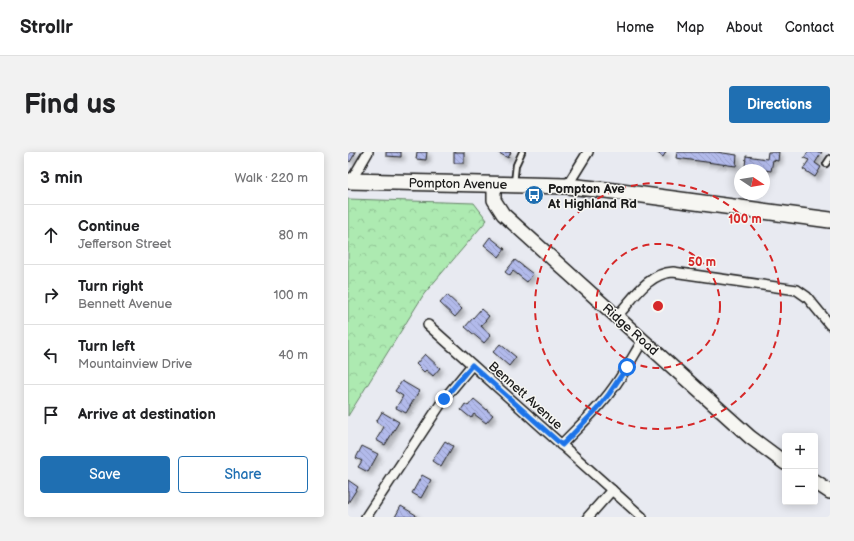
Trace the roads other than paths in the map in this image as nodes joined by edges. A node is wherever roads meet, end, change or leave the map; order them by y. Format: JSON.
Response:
{"nodes":[{"id":1,"x":368,"y":152,"type":"edge"},
{"id":2,"x":522,"y":152,"type":"edge"},
{"id":3,"x":588,"y":152,"type":"edge"},
{"id":4,"x":830,"y":158,"type":"edge"},
{"id":5,"x":826,"y":164,"type":"dead end"},
{"id":6,"x":350,"y":181,"type":"edge"},
{"id":7,"x":494,"y":184,"type":"junction"},
{"id":8,"x":514,"y":184,"type":"junction"},
{"id":9,"x":567,"y":186,"type":"junction"},
{"id":10,"x":830,"y":220,"type":"edge"},
{"id":11,"x":617,"y":316,"type":"junction"},
{"id":12,"x":428,"y":325,"type":"dead end"},
{"id":13,"x":830,"y":325,"type":"edge"},
{"id":14,"x":643,"y":340,"type":"junction"},
{"id":15,"x":472,"y":365,"type":"junction"},
{"id":16,"x":562,"y":445,"type":"junction"},
{"id":17,"x":782,"y":461,"type":"edge"},
{"id":18,"x":818,"y":484,"type":"edge"},
{"id":19,"x":612,"y":490,"type":"junction"},
{"id":20,"x":830,"y":492,"type":"edge"},
{"id":21,"x":366,"y":517,"type":"edge"},
{"id":22,"x":588,"y":517,"type":"edge"},
{"id":23,"x":642,"y":517,"type":"edge"}],
"edges":[{"from":1,"to":6,"type":"street"},
{"from":2,"to":8,"type":"lane"},
{"from":3,"to":9,"type":"street"},
{"from":4,"to":5,"type":"lane"},
{"from":6,"to":7,"type":"main road","name":"Pompton Avenue"},
{"from":7,"to":8,"type":"main road","name":"Pompton Avenue"},
{"from":7,"to":11,"type":"main road","name":"Ridge Road"},
{"from":8,"to":9,"type":"main road","name":"Pompton Avenue"},
{"from":9,"to":10,"type":"main road","name":"Pompton Avenue"},
{"from":11,"to":13,"type":"street"},
{"from":11,"to":14,"type":"main road","name":"Ridge Road"},
{"from":12,"to":15,"type":"street","name":"Bennett Avenue"},
{"from":14,"to":16,"type":"street"},
{"from":14,"to":17,"type":"main road","name":"Ridge Road"},
{"from":15,"to":16,"type":"street","name":"Bennett Avenue"},
{"from":15,"to":21,"type":"street"},
{"from":16,"to":19,"type":"street","name":"Bennett Avenue"},
{"from":18,"to":20,"type":"main road"},
{"from":19,"to":22,"type":"street"},
{"from":19,"to":23,"type":"street","name":"Bennett Avenue"}]}
